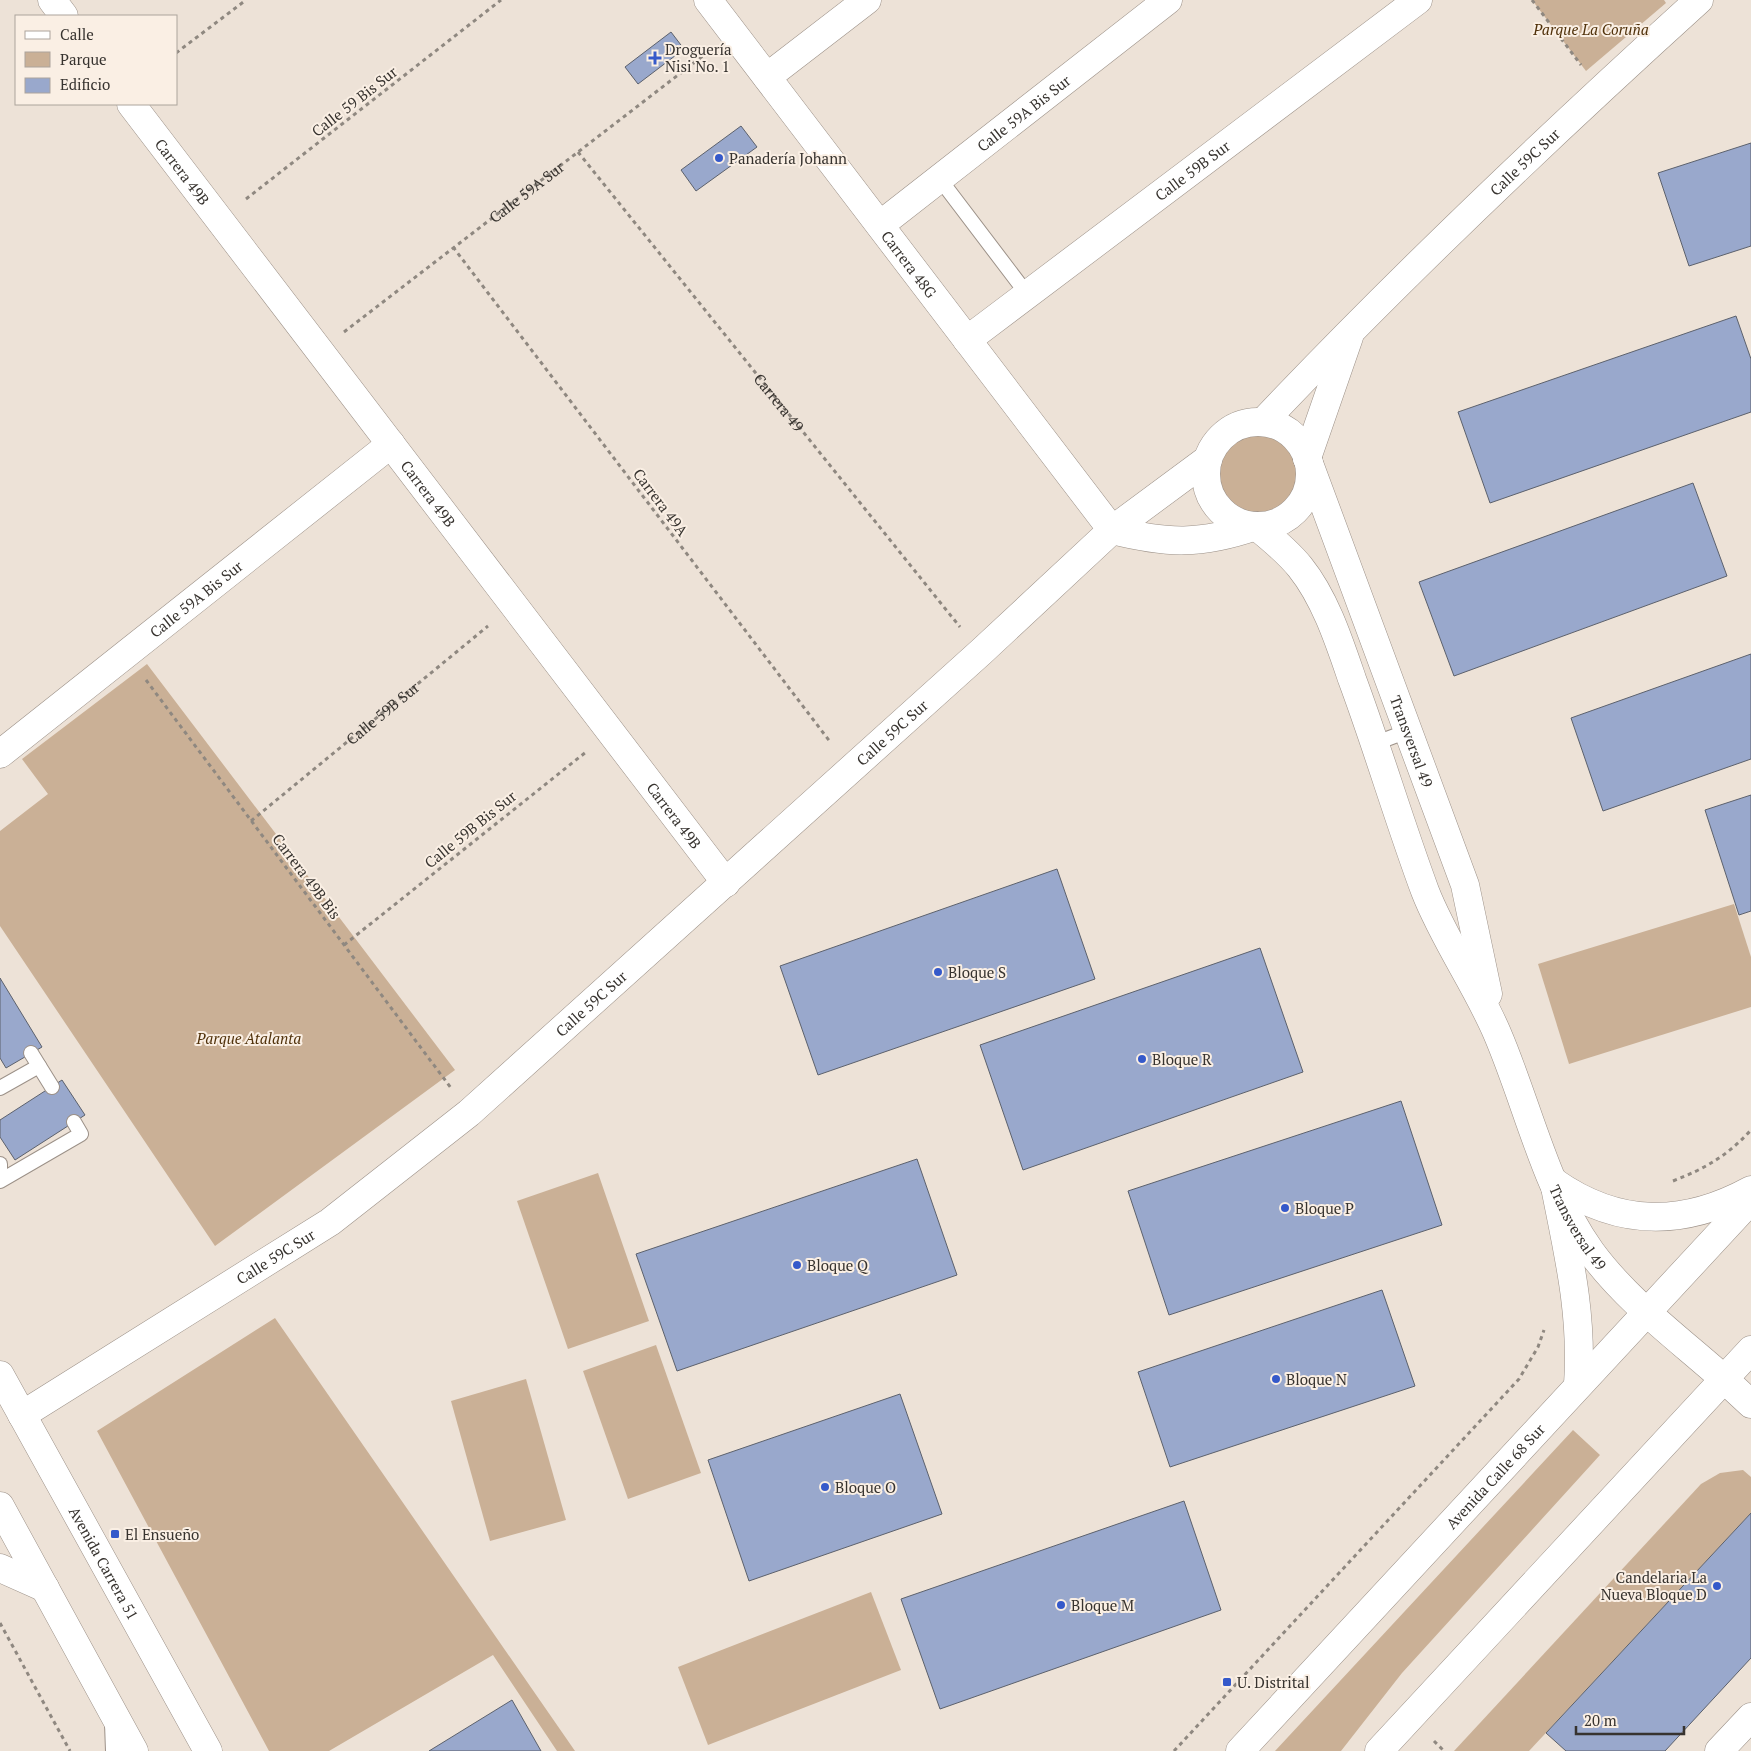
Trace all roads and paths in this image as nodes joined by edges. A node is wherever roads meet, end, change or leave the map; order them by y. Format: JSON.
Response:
{"nodes":[{"id":1,"x":52,"y":0,"type":"edge"},
{"id":2,"x":246,"y":0,"type":"edge"},
{"id":3,"x":501,"y":0,"type":"edge"},
{"id":4,"x":708,"y":0,"type":"edge"},
{"id":5,"x":867,"y":0,"type":"edge"},
{"id":6,"x":1168,"y":0,"type":"edge"},
{"id":7,"x":1418,"y":0,"type":"edge"},
{"id":8,"x":1532,"y":0,"type":"edge"},
{"id":9,"x":1699,"y":0,"type":"edge"},
{"id":10,"x":63,"y":15,"type":"edge"},
{"id":11,"x":733,"y":33,"type":"junction"},
{"id":12,"x":178,"y":51,"type":"edge"},
{"id":13,"x":767,"y":77,"type":"junction"},
{"id":14,"x":1600,"y":90,"type":"junction"},
{"id":15,"x":132,"y":105,"type":"edge"},
{"id":16,"x":578,"y":152,"type":"junction"},
{"id":17,"x":939,"y":178,"type":"junction"},
{"id":18,"x":220,"y":220,"type":"junction"},
{"id":19,"x":880,"y":225,"type":"junction"},
{"id":20,"x":453,"y":247,"type":"junction"},
{"id":21,"x":1027,"y":294,"type":"junction"},
{"id":22,"x":1352,"y":328,"type":"junction"},
{"id":23,"x":967,"y":340,"type":"junction"},
{"id":24,"x":320,"y":351,"type":"junction"},
{"id":25,"x":1263,"y":422,"type":"junction"},
{"id":26,"x":391,"y":444,"type":"junction"},
{"id":27,"x":1307,"y":458,"type":"junction"},
{"id":28,"x":1208,"y":459,"type":"junction"},
{"id":29,"x":1256,"y":526,"type":"junction"},
{"id":30,"x":1112,"y":530,"type":"junction"},
{"id":31,"x":514,"y":604,"type":"junction"},
{"id":32,"x":980,"y":652,"type":"junction"},
{"id":33,"x":126,"y":654,"type":"junction"},
{"id":34,"x":611,"y":732,"type":"junction"},
{"id":35,"x":1408,"y":732,"type":"junction"},
{"id":36,"x":1376,"y":743,"type":"junction"},
{"id":37,"x":0,"y":754,"type":"edge"},
{"id":38,"x":851,"y":769,"type":"junction"},
{"id":39,"x":251,"y":821,"type":"junction"},
{"id":40,"x":726,"y":883,"type":"junction"},
{"id":41,"x":344,"y":945,"type":"junction"},
{"id":42,"x":1496,"y":1032,"type":"junction"},
{"id":43,"x":31,"y":1053,"type":"dead end"},
{"id":44,"x":39,"y":1066,"type":"junction"},
{"id":45,"x":52,"y":1086,"type":"dead end"},
{"id":46,"x":0,"y":1088,"type":"edge"},
{"id":47,"x":469,"y":1113,"type":"junction"},
{"id":48,"x":74,"y":1122,"type":"dead end"},
{"id":49,"x":1751,"y":1130,"type":"edge"},
{"id":50,"x":0,"y":1164,"type":"edge"},
{"id":51,"x":0,"y":1169,"type":"edge"},
{"id":52,"x":0,"y":1181,"type":"edge"},
{"id":53,"x":1554,"y":1182,"type":"junction"},
{"id":54,"x":1667,"y":1183,"type":"dead end"},
{"id":55,"x":1751,"y":1190,"type":"edge"},
{"id":56,"x":1751,"y":1200,"type":"edge"},
{"id":57,"x":1646,"y":1311,"type":"junction"},
{"id":58,"x":1547,"y":1323,"type":"dead end"},
{"id":59,"x":1751,"y":1350,"type":"edge"},
{"id":60,"x":0,"y":1375,"type":"edge"},
{"id":61,"x":1724,"y":1379,"type":"junction"},
{"id":62,"x":1578,"y":1385,"type":"junction"},
{"id":63,"x":1751,"y":1404,"type":"edge"},
{"id":64,"x":22,"y":1416,"type":"junction"},
{"id":65,"x":0,"y":1506,"type":"edge"},
{"id":66,"x":0,"y":1568,"type":"edge"},
{"id":67,"x":45,"y":1588,"type":"junction"},
{"id":68,"x":0,"y":1623,"type":"edge"},
{"id":69,"x":112,"y":1710,"type":"junction"},
{"id":70,"x":1751,"y":1716,"type":"edge"},
{"id":71,"x":70,"y":1751,"type":"edge"},
{"id":72,"x":113,"y":1751,"type":"edge"},
{"id":73,"x":134,"y":1751,"type":"edge"},
{"id":74,"x":208,"y":1751,"type":"edge"},
{"id":75,"x":1174,"y":1751,"type":"edge"},
{"id":76,"x":1240,"y":1751,"type":"edge"},
{"id":77,"x":1379,"y":1751,"type":"edge"},
{"id":78,"x":1719,"y":1751,"type":"edge"}],
"edges":[{"from":1,"to":10,"type":"street"},
{"from":2,"to":12,"type":"path"},
{"from":3,"to":18,"type":"path","name":"Calle 59 Bis Sur"},
{"from":4,"to":11,"type":"street","name":"Carrera 48G"},
{"from":5,"to":13,"type":"street"},
{"from":6,"to":17,"type":"street","name":"Calle 59A Bis Sur"},
{"from":7,"to":21,"type":"street","name":"Calle 59B Sur"},
{"from":8,"to":14,"type":"path"},
{"from":9,"to":14,"type":"street","name":"Calle 59C Sur"},
{"from":11,"to":13,"type":"street","name":"Carrera 48G"},
{"from":11,"to":16,"type":"path","name":"Calle 59A Sur"},
{"from":13,"to":19,"type":"street","name":"Carrera 48G"},
{"from":14,"to":22,"type":"street","name":"Calle 59C Sur"},
{"from":15,"to":18,"type":"street","name":"Carrera 49B"},
{"from":16,"to":20,"type":"path","name":"Calle 59A Sur"},
{"from":16,"to":32,"type":"path","name":"Carrera 49"},
{"from":17,"to":19,"type":"street","name":"Calle 59A Bis Sur"},
{"from":17,"to":21,"type":"lane"},
{"from":18,"to":24,"type":"street","name":"Carrera 49B"},
{"from":19,"to":23,"type":"street","name":"Carrera 48G"},
{"from":20,"to":24,"type":"path","name":"Calle 59A Sur"},
{"from":20,"to":38,"type":"path","name":"Carrera 49A"},
{"from":21,"to":23,"type":"street","name":"Calle 59B Sur"},
{"from":22,"to":25,"type":"street","name":"Calle 59C Sur"},
{"from":22,"to":27,"type":"street","name":"Calle 59C Sur"},
{"from":23,"to":30,"type":"street","name":"Carrera 48G"},
{"from":24,"to":26,"type":"street","name":"Carrera 49B"},
{"from":25,"to":27,"type":"street"},
{"from":25,"to":28,"type":"street"},
{"from":26,"to":31,"type":"street","name":"Carrera 49B"},
{"from":26,"to":33,"type":"street","name":"Calle 59A Bis Sur"},
{"from":27,"to":29,"type":"street"},
{"from":27,"to":35,"type":"street","name":"Transversal 49"},
{"from":28,"to":29,"type":"street"},
{"from":28,"to":30,"type":"street","name":"Calle 59C Sur"},
{"from":29,"to":30,"type":"street"},
{"from":29,"to":36,"type":"street","name":"Transversal 49"},
{"from":30,"to":32,"type":"street","name":"Calle 59C Sur"},
{"from":31,"to":34,"type":"street","name":"Carrera 49B"},
{"from":31,"to":39,"type":"path","name":"Calle 59B Sur"},
{"from":32,"to":38,"type":"street","name":"Calle 59C Sur"},
{"from":33,"to":37,"type":"street","name":"Calle 59A Bis Sur"},
{"from":33,"to":39,"type":"path","name":"Carrera 49B Bis"},
{"from":34,"to":40,"type":"street","name":"Carrera 49B"},
{"from":34,"to":41,"type":"path","name":"Calle 59B Bis Sur"},
{"from":35,"to":36,"type":"lane"},
{"from":35,"to":42,"type":"street","name":"Transversal 49"},
{"from":36,"to":42,"type":"street","name":"Transversal 49"},
{"from":38,"to":40,"type":"street","name":"Calle 59C Sur"},
{"from":39,"to":41,"type":"path","name":"Carrera 49B Bis"},
{"from":40,"to":47,"type":"street","name":"Calle 59C Sur"},
{"from":41,"to":47,"type":"path","name":"Carrera 49B Bis"},
{"from":42,"to":53,"type":"street","name":"Transversal 49"},
{"from":43,"to":44,"type":"lane"},
{"from":44,"to":45,"type":"lane"},
{"from":44,"to":46,"type":"lane"},
{"from":47,"to":64,"type":"street","name":"Calle 59C Sur"},
{"from":48,"to":52,"type":"lane"},
{"from":49,"to":54,"type":"path"},
{"from":50,"to":51,"type":"lane"},
{"from":53,"to":55,"type":"street"},
{"from":53,"to":57,"type":"street","name":"Transversal 49"},
{"from":53,"to":62,"type":"street"},
{"from":56,"to":57,"type":"street","name":"Avenida Calle 68 Sur"},
{"from":57,"to":61,"type":"street","name":"Transversal 49"},
{"from":57,"to":62,"type":"street","name":"Avenida Calle 68 Sur"},
{"from":58,"to":75,"type":"path"},
{"from":59,"to":61,"type":"street"},
{"from":60,"to":64,"type":"street","name":"Avenida Carrera 51"},
{"from":61,"to":63,"type":"street"},
{"from":61,"to":77,"type":"street"},
{"from":62,"to":76,"type":"street","name":"Avenida Calle 68 Sur"},
{"from":64,"to":74,"type":"street","name":"Avenida Carrera 51"},
{"from":65,"to":67,"type":"street"},
{"from":66,"to":67,"type":"street"},
{"from":67,"to":69,"type":"street"},
{"from":68,"to":71,"type":"path"},
{"from":69,"to":72,"type":"lane"},
{"from":69,"to":73,"type":"street"},
{"from":70,"to":78,"type":"street"}]}
